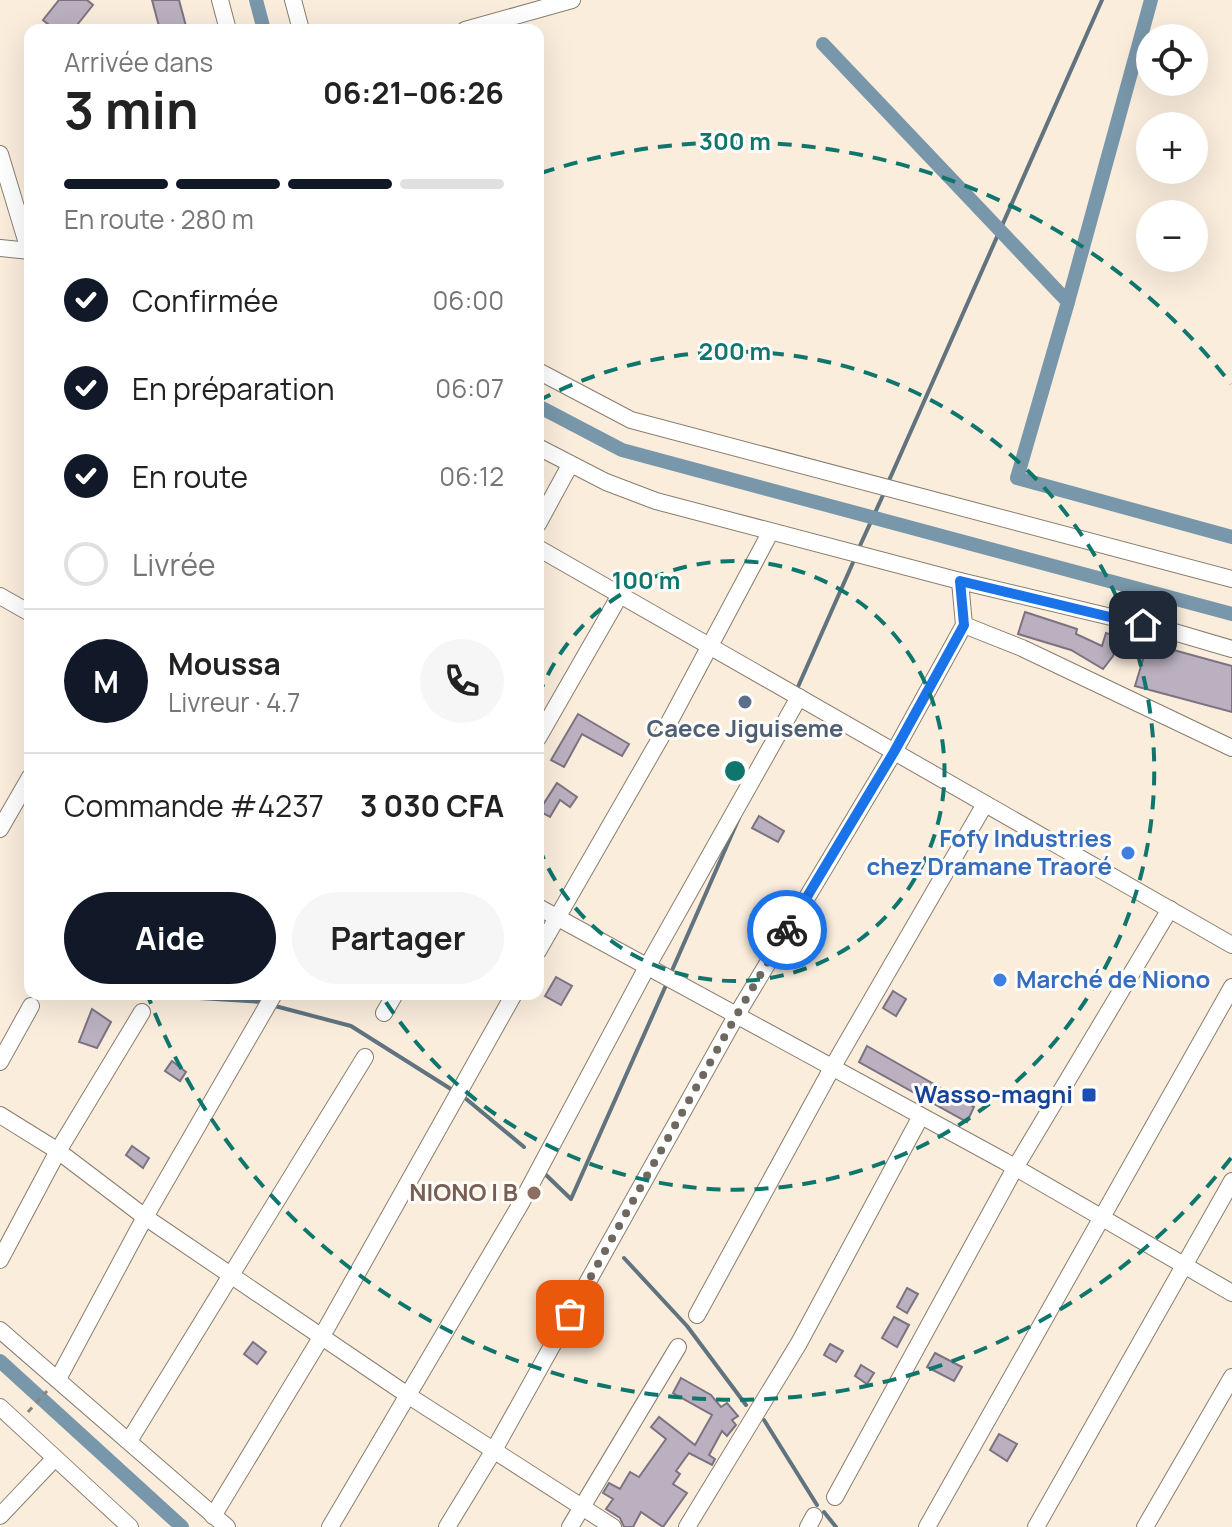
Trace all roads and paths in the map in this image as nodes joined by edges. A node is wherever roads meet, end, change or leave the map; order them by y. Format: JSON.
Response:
{"nodes":[{"id":1,"x":220,"y":0,"type":"edge"},
{"id":2,"x":293,"y":0,"type":"edge"},
{"id":3,"x":572,"y":0,"type":"edge"},
{"id":4,"x":226,"y":24,"type":"edge"},
{"id":5,"x":299,"y":24,"type":"edge"},
{"id":6,"x":486,"y":24,"type":"edge"},
{"id":7,"x":0,"y":154,"type":"edge"},
{"id":8,"x":24,"y":233,"type":"edge"},
{"id":9,"x":0,"y":248,"type":"edge"},
{"id":10,"x":24,"y":250,"type":"edge"},
{"id":11,"x":544,"y":374,"type":"edge"},
{"id":12,"x":544,"y":450,"type":"edge"},
{"id":13,"x":570,"y":465,"type":"junction"},
{"id":14,"x":544,"y":513,"type":"edge"},
{"id":15,"x":770,"y":533,"type":"junction"},
{"id":16,"x":544,"y":551,"type":"edge"},
{"id":17,"x":1232,"y":579,"type":"edge"},
{"id":18,"x":960,"y":581,"type":"junction"},
{"id":19,"x":620,"y":595,"type":"junction"},
{"id":20,"x":0,"y":596,"type":"edge"},
{"id":21,"x":24,"y":610,"type":"edge"},
{"id":22,"x":964,"y":625,"type":"junction"},
{"id":23,"x":710,"y":645,"type":"junction"},
{"id":24,"x":1232,"y":649,"type":"edge"},
{"id":25,"x":799,"y":697,"type":"junction"},
{"id":26,"x":544,"y":728,"type":"edge"},
{"id":27,"x":1232,"y":748,"type":"edge"},
{"id":28,"x":894,"y":752,"type":"junction"},
{"id":29,"x":24,"y":786,"type":"edge"},
{"id":30,"x":985,"y":804,"type":"junction"},
{"id":31,"x":3,"y":818,"type":"edge"},
{"id":32,"x":1170,"y":909,"type":"junction"},
{"id":33,"x":544,"y":910,"type":"edge"},
{"id":34,"x":557,"y":918,"type":"junction"},
{"id":35,"x":544,"y":941,"type":"edge"},
{"id":36,"x":1232,"y":945,"type":"edge"},
{"id":37,"x":647,"y":967,"type":"junction"},
{"id":38,"x":1232,"y":987,"type":"edge"},
{"id":39,"x":271,"y":1000,"type":"edge"},
{"id":40,"x":392,"y":1000,"type":"edge"},
{"id":41,"x":511,"y":1000,"type":"edge"},
{"id":42,"x":31,"y":1006,"type":"dead end"},
{"id":43,"x":142,"y":1012,"type":"dead end"},
{"id":44,"x":384,"y":1013,"type":"dead end"},
{"id":45,"x":736,"y":1016,"type":"junction"},
{"id":46,"x":365,"y":1057,"type":"dead end"},
{"id":47,"x":0,"y":1062,"type":"edge"},
{"id":48,"x":832,"y":1068,"type":"junction"},
{"id":49,"x":0,"y":1115,"type":"edge"},
{"id":50,"x":921,"y":1116,"type":"junction"},
{"id":51,"x":58,"y":1151,"type":"junction"},
{"id":52,"x":1015,"y":1168,"type":"junction"},
{"id":53,"x":1232,"y":1181,"type":"edge"},
{"id":54,"x":145,"y":1217,"type":"junction"},
{"id":55,"x":1101,"y":1217,"type":"junction"},
{"id":56,"x":0,"y":1260,"type":"edge"},
{"id":57,"x":1184,"y":1265,"type":"junction"},
{"id":58,"x":232,"y":1276,"type":"junction"},
{"id":59,"x":1232,"y":1293,"type":"edge"},
{"id":60,"x":697,"y":1315,"type":"dead end"},
{"id":61,"x":0,"y":1330,"type":"edge"},
{"id":62,"x":322,"y":1336,"type":"junction"},
{"id":63,"x":678,"y":1347,"type":"dead end"},
{"id":64,"x":1232,"y":1377,"type":"edge"},
{"id":65,"x":53,"y":1384,"type":"junction"},
{"id":66,"x":409,"y":1396,"type":"junction"},
{"id":67,"x":0,"y":1407,"type":"edge"},
{"id":68,"x":28,"y":1412,"type":"dead end"},
{"id":69,"x":129,"y":1441,"type":"junction"},
{"id":70,"x":494,"y":1450,"type":"junction"},
{"id":71,"x":55,"y":1458,"type":"junction"},
{"id":72,"x":835,"y":1497,"type":"dead end"},
{"id":73,"x":581,"y":1508,"type":"junction"},
{"id":74,"x":0,"y":1516,"type":"edge"},
{"id":75,"x":213,"y":1516,"type":"junction"},
{"id":76,"x":128,"y":1527,"type":"edge"},
{"id":77,"x":227,"y":1527,"type":"edge"},
{"id":78,"x":330,"y":1527,"type":"edge"},
{"id":79,"x":447,"y":1527,"type":"edge"},
{"id":80,"x":570,"y":1527,"type":"edge"},
{"id":81,"x":613,"y":1527,"type":"edge"},
{"id":82,"x":687,"y":1527,"type":"edge"},
{"id":83,"x":927,"y":1527,"type":"edge"},
{"id":84,"x":1036,"y":1527,"type":"edge"},
{"id":85,"x":1145,"y":1527,"type":"edge"}],
"edges":[{"from":1,"to":4,"type":"street"},
{"from":2,"to":5,"type":"street"},
{"from":3,"to":6,"type":"street"},
{"from":7,"to":8,"type":"street"},
{"from":9,"to":10,"type":"street"},
{"from":11,"to":17,"type":"street"},
{"from":12,"to":13,"type":"street"},
{"from":13,"to":14,"type":"street"},
{"from":13,"to":15,"type":"street"},
{"from":15,"to":18,"type":"street"},
{"from":15,"to":23,"type":"street"},
{"from":16,"to":19,"type":"street"},
{"from":18,"to":22,"type":"street"},
{"from":18,"to":24,"type":"street"},
{"from":19,"to":23,"type":"street"},
{"from":19,"to":26,"type":"street"},
{"from":20,"to":21,"type":"street"},
{"from":22,"to":27,"type":"street"},
{"from":22,"to":28,"type":"street"},
{"from":23,"to":25,"type":"street"},
{"from":23,"to":34,"type":"street"},
{"from":25,"to":28,"type":"street"},
{"from":25,"to":37,"type":"street"},
{"from":28,"to":30,"type":"street"},
{"from":28,"to":45,"type":"street"},
{"from":29,"to":31,"type":"street"},
{"from":30,"to":32,"type":"street"},
{"from":30,"to":48,"type":"street"},
{"from":32,"to":36,"type":"street"},
{"from":32,"to":52,"type":"street"},
{"from":33,"to":34,"type":"street"},
{"from":34,"to":35,"type":"street"},
{"from":34,"to":37,"type":"street"},
{"from":37,"to":45,"type":"street"},
{"from":37,"to":66,"type":"street"},
{"from":38,"to":55,"type":"street"},
{"from":39,"to":54,"type":"street"},
{"from":40,"to":44,"type":"street"},
{"from":41,"to":62,"type":"street"},
{"from":42,"to":47,"type":"street"},
{"from":43,"to":51,"type":"street"},
{"from":45,"to":48,"type":"street"},
{"from":45,"to":70,"type":"street"},
{"from":46,"to":58,"type":"street"},
{"from":48,"to":50,"type":"street"},
{"from":48,"to":60,"type":"street"},
{"from":49,"to":51,"type":"street"},
{"from":50,"to":52,"type":"street"},
{"from":50,"to":82,"type":"street"},
{"from":51,"to":54,"type":"street"},
{"from":51,"to":56,"type":"street"},
{"from":52,"to":55,"type":"street"},
{"from":52,"to":72,"type":"street"},
{"from":53,"to":57,"type":"street"},
{"from":54,"to":58,"type":"street"},
{"from":54,"to":65,"type":"street"},
{"from":55,"to":57,"type":"street"},
{"from":55,"to":83,"type":"street"},
{"from":57,"to":59,"type":"street"},
{"from":57,"to":84,"type":"street"},
{"from":58,"to":62,"type":"street"},
{"from":58,"to":69,"type":"street"},
{"from":61,"to":65,"type":"street"},
{"from":62,"to":66,"type":"street"},
{"from":62,"to":75,"type":"street"},
{"from":63,"to":73,"type":"street"},
{"from":64,"to":85,"type":"street"},
{"from":65,"to":68,"type":"path"},
{"from":65,"to":69,"type":"street"},
{"from":66,"to":70,"type":"street"},
{"from":66,"to":78,"type":"street"},
{"from":67,"to":71,"type":"street"},
{"from":69,"to":75,"type":"street"},
{"from":70,"to":73,"type":"street"},
{"from":70,"to":79,"type":"street"},
{"from":71,"to":74,"type":"street"},
{"from":71,"to":76,"type":"street"},
{"from":73,"to":80,"type":"street"},
{"from":73,"to":81,"type":"street"},
{"from":75,"to":77,"type":"street"}]}
